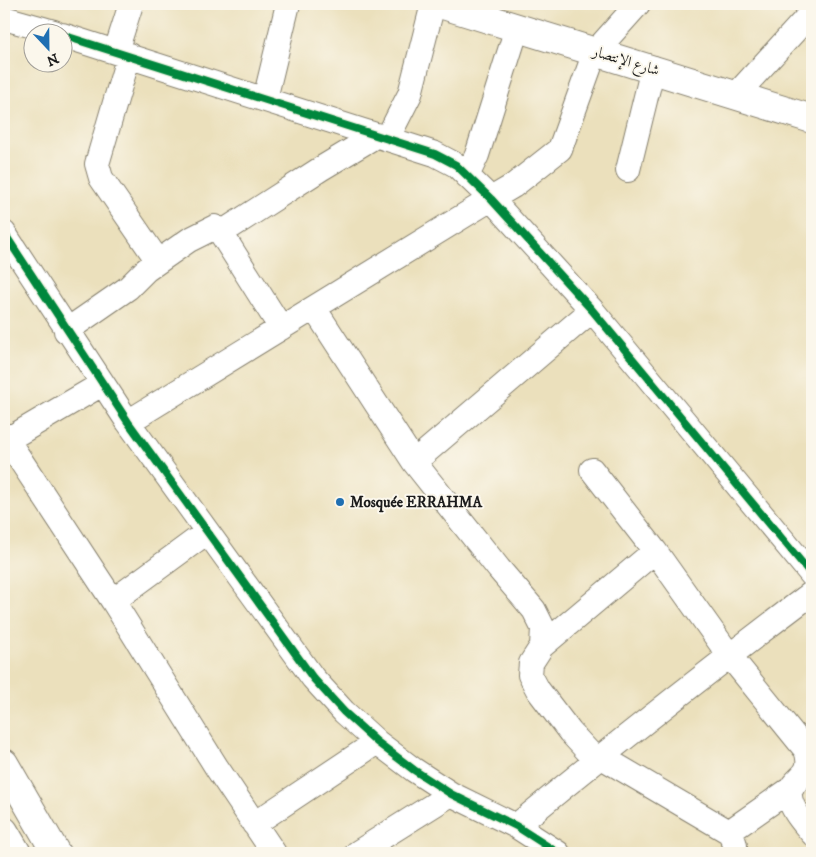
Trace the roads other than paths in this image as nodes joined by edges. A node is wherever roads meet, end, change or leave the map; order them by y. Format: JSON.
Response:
{"nodes":[{"id":1,"x":131,"y":4,"type":"edge"},
{"id":2,"x":288,"y":4,"type":"edge"},
{"id":3,"x":433,"y":4,"type":"edge"},
{"id":4,"x":440,"y":4,"type":"edge"},
{"id":5,"x":638,"y":4,"type":"edge"},
{"id":6,"x":484,"y":10,"type":"edge"},
{"id":7,"x":812,"y":12,"type":"edge"},
{"id":8,"x":10,"y":13,"type":"edge"},
{"id":9,"x":31,"y":22,"type":"edge"},
{"id":10,"x":517,"y":28,"type":"junction"},
{"id":11,"x":72,"y":38,"type":"edge"},
{"id":12,"x":595,"y":52,"type":"junction"},
{"id":13,"x":123,"y":53,"type":"junction"},
{"id":14,"x":653,"y":68,"type":"junction"},
{"id":15,"x":736,"y":95,"type":"junction"},
{"id":16,"x":264,"y":99,"type":"junction"},
{"id":17,"x":812,"y":119,"type":"edge"},
{"id":18,"x":382,"y":137,"type":"junction"},
{"id":19,"x":628,"y":170,"type":"dead end"},
{"id":20,"x":467,"y":176,"type":"junction"},
{"id":21,"x":492,"y":199,"type":"junction"},
{"id":22,"x":4,"y":233,"type":"edge"},
{"id":23,"x":221,"y":233,"type":"junction"},
{"id":24,"x":158,"y":261,"type":"junction"},
{"id":25,"x":314,"y":308,"type":"junction"},
{"id":26,"x":592,"y":310,"type":"junction"},
{"id":27,"x":281,"y":328,"type":"junction"},
{"id":28,"x":66,"y":331,"type":"junction"},
{"id":29,"x":102,"y":384,"type":"junction"},
{"id":30,"x":128,"y":422,"type":"junction"},
{"id":31,"x":6,"y":438,"type":"edge"},
{"id":32,"x":414,"y":462,"type":"junction"},
{"id":33,"x":592,"y":470,"type":"dead end"},
{"id":34,"x":207,"y":532,"type":"junction"},
{"id":35,"x":655,"y":551,"type":"junction"},
{"id":36,"x":812,"y":575,"type":"edge"},
{"id":37,"x":812,"y":594,"type":"edge"},
{"id":38,"x":113,"y":601,"type":"junction"},
{"id":39,"x":542,"y":646,"type":"junction"},
{"id":40,"x":729,"y":655,"type":"junction"},
{"id":41,"x":377,"y":742,"type":"junction"},
{"id":42,"x":598,"y":758,"type":"junction"},
{"id":43,"x":4,"y":763,"type":"edge"},
{"id":44,"x":792,"y":788,"type":"junction"},
{"id":45,"x":451,"y":794,"type":"junction"},
{"id":46,"x":254,"y":824,"type":"junction"},
{"id":47,"x":516,"y":826,"type":"junction"},
{"id":48,"x":4,"y":831,"type":"edge"},
{"id":49,"x":812,"y":833,"type":"edge"},
{"id":50,"x":731,"y":843,"type":"edge"},
{"id":51,"x":543,"y":850,"type":"edge"},
{"id":52,"x":17,"y":853,"type":"edge"},
{"id":53,"x":56,"y":853,"type":"edge"},
{"id":54,"x":274,"y":853,"type":"edge"},
{"id":55,"x":357,"y":853,"type":"edge"}],
"edges":[{"from":1,"to":13,"type":"street"},
{"from":2,"to":16,"type":"street"},
{"from":3,"to":18,"type":"street"},
{"from":4,"to":6,"type":"main road","name":"شارع الإنتصار"},
{"from":5,"to":12,"type":"street"},
{"from":6,"to":10,"type":"main road","name":"شارع الإنتصار"},
{"from":7,"to":15,"type":"street"},
{"from":8,"to":9,"type":"street"},
{"from":10,"to":12,"type":"main road","name":"شارع الإنتصار"},
{"from":10,"to":20,"type":"street"},
{"from":11,"to":13,"type":"street"},
{"from":12,"to":14,"type":"main road","name":"شارع الإنتصار"},
{"from":12,"to":21,"type":"street"},
{"from":13,"to":16,"type":"street"},
{"from":13,"to":24,"type":"street"},
{"from":14,"to":15,"type":"main road","name":"شارع الإنتصار"},
{"from":14,"to":19,"type":"street"},
{"from":15,"to":17,"type":"main road","name":"شارع الإنتصار"},
{"from":16,"to":18,"type":"street"},
{"from":18,"to":20,"type":"street"},
{"from":18,"to":23,"type":"street"},
{"from":20,"to":21,"type":"street"},
{"from":21,"to":25,"type":"street"},
{"from":21,"to":26,"type":"street"},
{"from":22,"to":28,"type":"street"},
{"from":23,"to":24,"type":"street"},
{"from":23,"to":27,"type":"street"},
{"from":24,"to":28,"type":"street"},
{"from":25,"to":27,"type":"street"},
{"from":25,"to":32,"type":"street"},
{"from":26,"to":32,"type":"street"},
{"from":26,"to":36,"type":"street"},
{"from":27,"to":30,"type":"street"},
{"from":28,"to":29,"type":"street"},
{"from":29,"to":30,"type":"street"},
{"from":29,"to":31,"type":"street"},
{"from":30,"to":34,"type":"street"},
{"from":31,"to":38,"type":"street"},
{"from":32,"to":39,"type":"street"},
{"from":33,"to":35,"type":"street"},
{"from":34,"to":38,"type":"street"},
{"from":34,"to":41,"type":"street"},
{"from":35,"to":39,"type":"street"},
{"from":35,"to":40,"type":"street"},
{"from":37,"to":40,"type":"street"},
{"from":38,"to":46,"type":"street"},
{"from":39,"to":42,"type":"street"},
{"from":40,"to":42,"type":"street"},
{"from":40,"to":44,"type":"street"},
{"from":41,"to":45,"type":"street"},
{"from":41,"to":46,"type":"street"},
{"from":42,"to":47,"type":"street"},
{"from":42,"to":50,"type":"street"},
{"from":43,"to":53,"type":"main road"},
{"from":44,"to":49,"type":"street"},
{"from":44,"to":50,"type":"street"},
{"from":45,"to":47,"type":"street"},
{"from":45,"to":55,"type":"street"},
{"from":46,"to":54,"type":"street"},
{"from":47,"to":51,"type":"street"},
{"from":48,"to":52,"type":"main road"}]}
